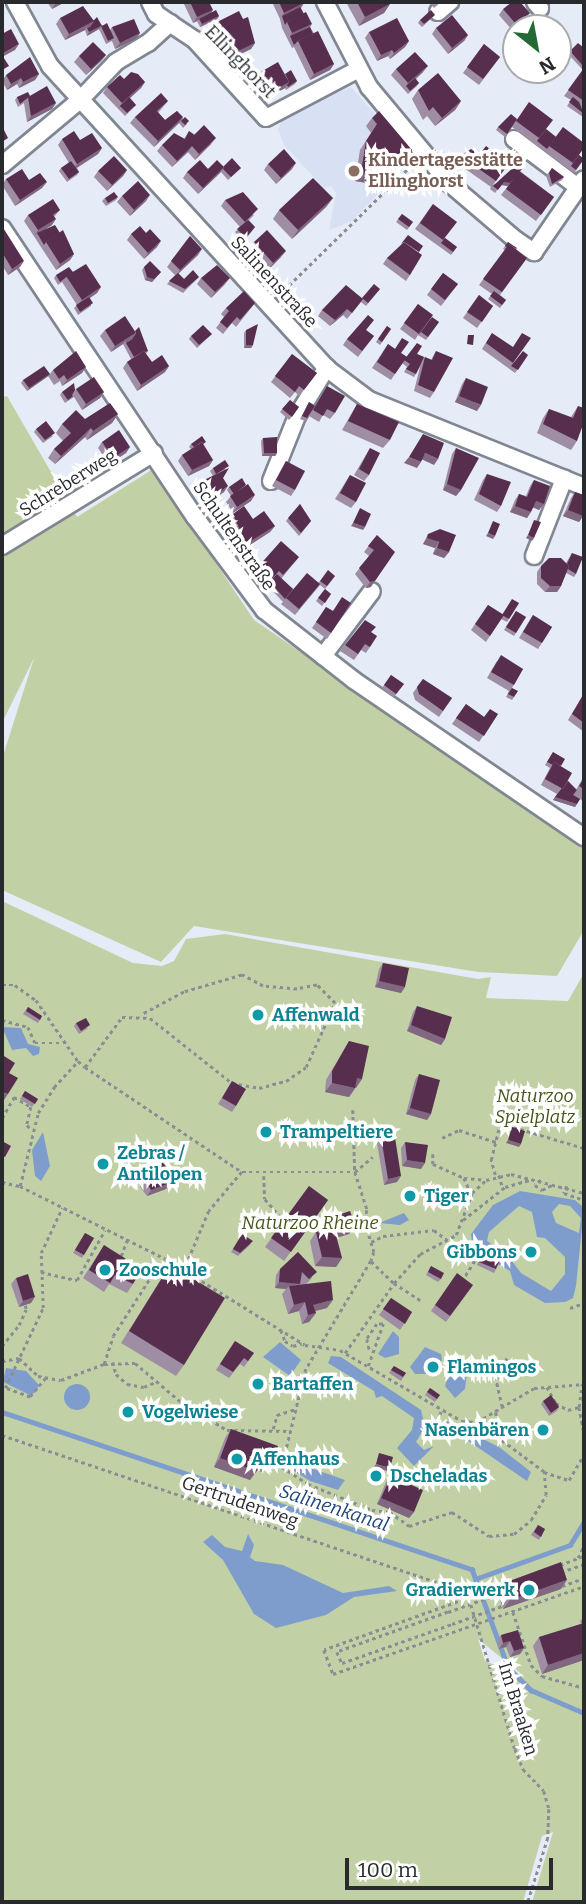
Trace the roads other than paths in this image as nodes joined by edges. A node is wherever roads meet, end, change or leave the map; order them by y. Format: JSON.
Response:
{"nodes":[{"id":1,"x":15,"y":2,"type":"edge"},
{"id":2,"x":150,"y":2,"type":"edge"},
{"id":3,"x":325,"y":2,"type":"edge"},
{"id":4,"x":170,"y":23,"type":"junction"},
{"id":5,"x":357,"y":70,"type":"junction"},
{"id":6,"x":80,"y":100,"type":"junction"},
{"id":7,"x":514,"y":139,"type":"dead end"},
{"id":8,"x":2,"y":165,"type":"edge"},
{"id":9,"x":581,"y":183,"type":"edge"},
{"id":10,"x":2,"y":228,"type":"edge"},
{"id":11,"x":327,"y":367,"type":"junction"},
{"id":12,"x":154,"y":453,"type":"junction"},
{"id":13,"x":564,"y":479,"type":"junction"},
{"id":14,"x":271,"y":481,"type":"dead end"},
{"id":15,"x":584,"y":487,"type":"edge"},
{"id":16,"x":2,"y":546,"type":"edge"},
{"id":17,"x":534,"y":556,"type":"dead end"},
{"id":18,"x":372,"y":591,"type":"edge"},
{"id":19,"x":323,"y":656,"type":"junction"},
{"id":20,"x":584,"y":837,"type":"edge"}],
"edges":[{"from":1,"to":6,"type":"street","name":"Salinenstraße"},
{"from":2,"to":4,"type":"street","name":"Ellinghorst"},
{"from":3,"to":5,"type":"street"},
{"from":4,"to":5,"type":"street","name":"Ellinghorst"},
{"from":4,"to":6,"type":"street"},
{"from":5,"to":9,"type":"street"},
{"from":6,"to":8,"type":"street"},
{"from":6,"to":11,"type":"street","name":"Salinenstraße"},
{"from":7,"to":9,"type":"street"},
{"from":10,"to":12,"type":"street","name":"Schultenstraße"},
{"from":11,"to":13,"type":"street","name":"Salinenstraße"},
{"from":11,"to":14,"type":"street"},
{"from":12,"to":16,"type":"street","name":"Schreberweg"},
{"from":12,"to":19,"type":"street","name":"Schultenstraße"},
{"from":13,"to":15,"type":"street","name":"Salinenstraße"},
{"from":13,"to":17,"type":"street"},
{"from":18,"to":19,"type":"street"},
{"from":19,"to":20,"type":"street","name":"Schultenstraße"}]}
